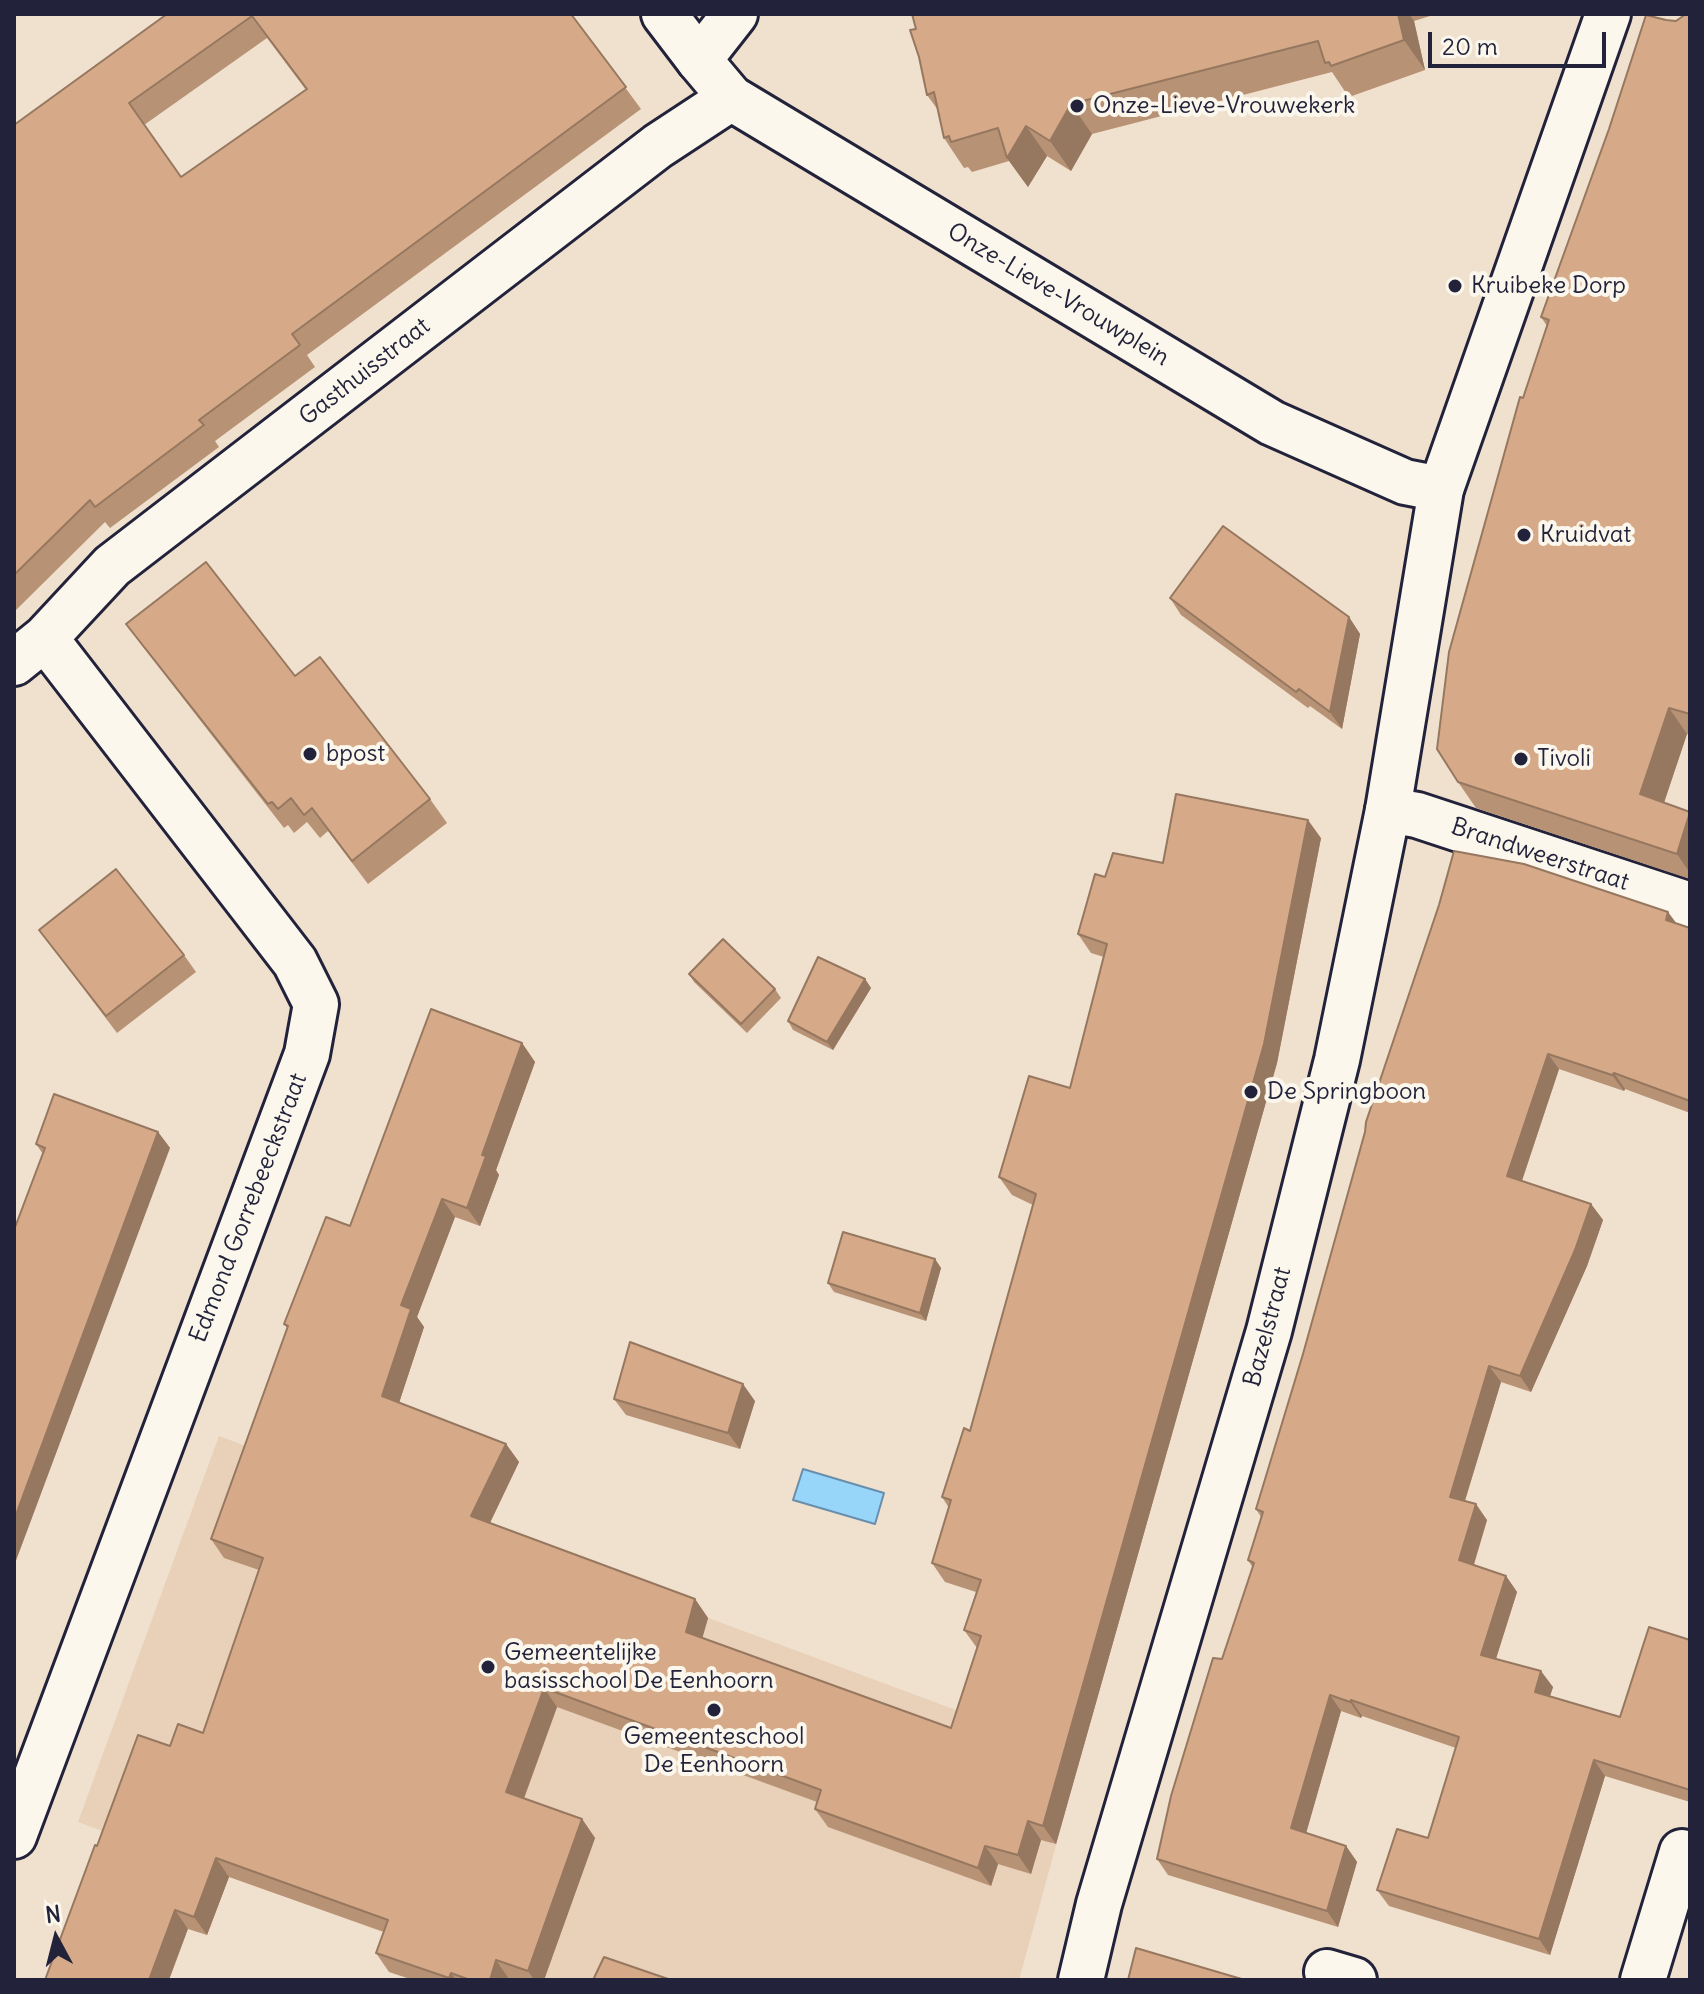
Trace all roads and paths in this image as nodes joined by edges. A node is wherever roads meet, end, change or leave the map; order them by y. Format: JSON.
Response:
{"nodes":[{"id":1,"x":664,"y":14,"type":"edge"},
{"id":2,"x":735,"y":14,"type":"edge"},
{"id":3,"x":1608,"y":14,"type":"edge"},
{"id":4,"x":699,"y":60,"type":"junction"},
{"id":5,"x":731,"y":98,"type":"junction"},
{"id":6,"x":1441,"y":489,"type":"junction"},
{"id":7,"x":30,"y":651,"type":"edge"},
{"id":8,"x":1388,"y":810,"type":"junction"},
{"id":9,"x":1690,"y":905,"type":"edge"},
{"id":10,"x":14,"y":1836,"type":"edge"},
{"id":11,"x":1690,"y":1854,"type":"edge"},
{"id":12,"x":1081,"y":1980,"type":"edge"},
{"id":13,"x":1643,"y":1980,"type":"edge"}],
"edges":[{"from":1,"to":4,"type":"street","name":"Onze-Lieve-Vrouwplein"},
{"from":2,"to":4,"type":"street"},
{"from":3,"to":6,"type":"street"},
{"from":4,"to":5,"type":"street","name":"Onze-Lieve-Vrouwplein"},
{"from":5,"to":6,"type":"street","name":"Onze-Lieve-Vrouwplein"},
{"from":5,"to":7,"type":"street","name":"Gasthuisstraat"},
{"from":6,"to":8,"type":"street","name":"Bazelstraat"},
{"from":7,"to":10,"type":"street","name":"Edmond Gorrebeeckstraat"},
{"from":8,"to":9,"type":"street","name":"Brandweerstraat"},
{"from":8,"to":12,"type":"street","name":"Bazelstraat"},
{"from":11,"to":13,"type":"street"}]}
